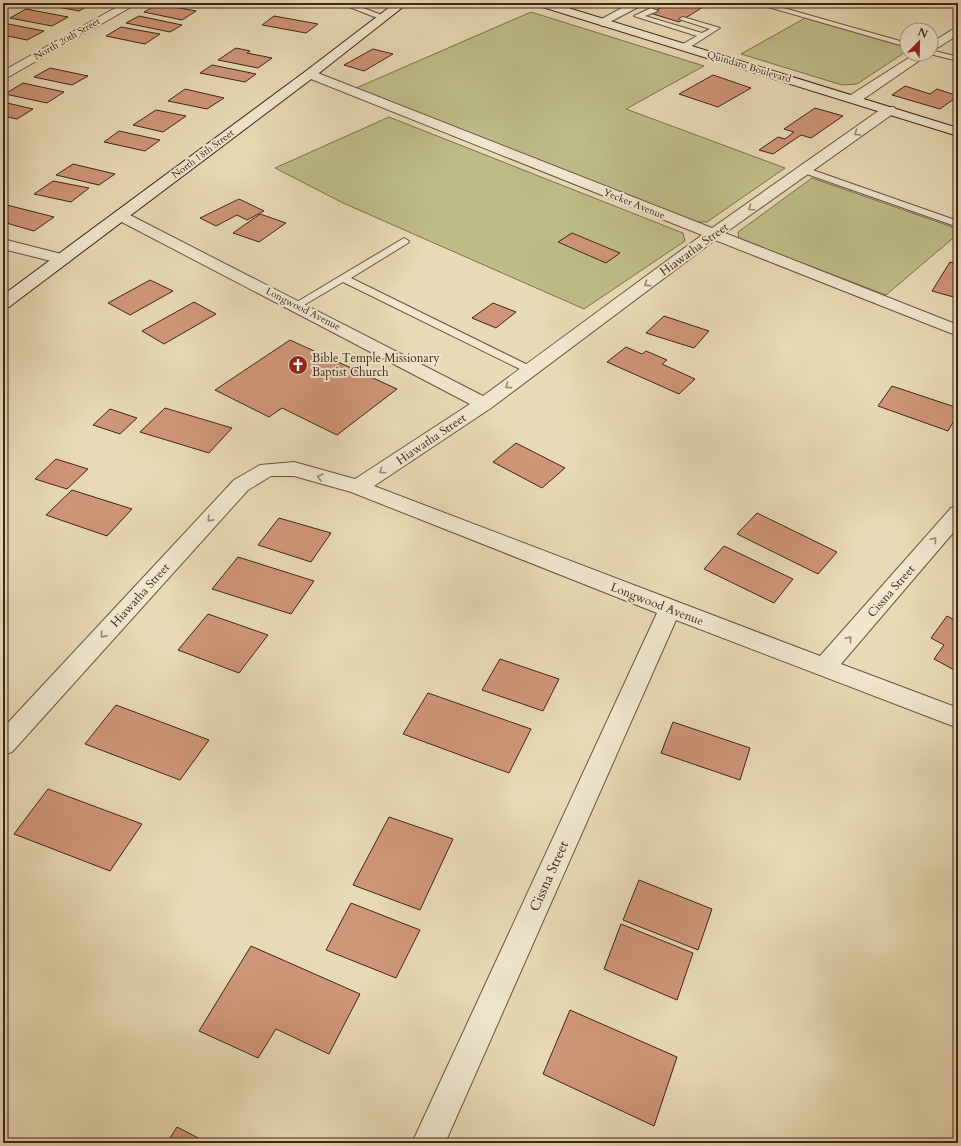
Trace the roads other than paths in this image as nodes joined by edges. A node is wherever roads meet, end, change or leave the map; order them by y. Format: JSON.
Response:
{"nodes":[{"id":1,"x":132,"y":3,"type":"edge"},
{"id":2,"x":343,"y":3,"type":"edge"},
{"id":3,"x":402,"y":3,"type":"edge"},
{"id":4,"x":540,"y":3,"type":"edge"},
{"id":5,"x":758,"y":3,"type":"edge"},
{"id":6,"x":638,"y":4,"type":"edge"},
{"id":7,"x":687,"y":17,"type":"dead end"},
{"id":8,"x":384,"y":18,"type":"junction"},
{"id":9,"x":602,"y":22,"type":"junction"},
{"id":10,"x":958,"y":30,"type":"edge"},
{"id":11,"x":704,"y":36,"type":"junction"},
{"id":12,"x":899,"y":43,"type":"edge"},
{"id":13,"x":939,"y":43,"type":"edge"},
{"id":14,"x":684,"y":48,"type":"junction"},
{"id":15,"x":939,"y":54,"type":"edge"},
{"id":16,"x":958,"y":59,"type":"edge"},
{"id":17,"x":911,"y":62,"type":"edge"},
{"id":18,"x":310,"y":74,"type":"junction"},
{"id":19,"x":3,"y":76,"type":"edge"},
{"id":20,"x":854,"y":100,"type":"junction"},
{"id":21,"x":889,"y":110,"type":"junction"},
{"id":22,"x":958,"y":132,"type":"edge"},
{"id":23,"x":804,"y":170,"type":"junction"},
{"id":24,"x":121,"y":216,"type":"junction"},
{"id":25,"x":958,"y":224,"type":"edge"},
{"id":26,"x":712,"y":235,"type":"junction"},
{"id":27,"x":404,"y":241,"type":"dead end"},
{"id":28,"x":3,"y":244,"type":"edge"},
{"id":29,"x":63,"y":259,"type":"junction"},
{"id":30,"x":343,"y":278,"type":"junction"},
{"id":31,"x":3,"y":303,"type":"edge"},
{"id":32,"x":295,"y":306,"type":"junction"},
{"id":33,"x":958,"y":332,"type":"edge"},
{"id":34,"x":530,"y":370,"type":"junction"},
{"id":35,"x":484,"y":404,"type":"junction"},
{"id":36,"x":358,"y":487,"type":"junction"},
{"id":37,"x":958,"y":513,"type":"edge"},
{"id":38,"x":670,"y":610,"type":"junction"},
{"id":39,"x":824,"y":668,"type":"junction"},
{"id":40,"x":958,"y":718,"type":"edge"},
{"id":41,"x":3,"y":745,"type":"edge"},
{"id":42,"x":428,"y":1143,"type":"edge"}],
"edges":[{"from":1,"to":19,"type":"street","name":"North 20th Street"},
{"from":2,"to":8,"type":"lane"},
{"from":3,"to":8,"type":"street","name":"North 18th Street"},
{"from":4,"to":9,"type":"street","name":"Quindaro Boulevard"},
{"from":5,"to":12,"type":"lane"},
{"from":6,"to":9,"type":"street"},
{"from":6,"to":11,"type":"lane"},
{"from":7,"to":11,"type":"lane"},
{"from":8,"to":18,"type":"street","name":"North 18th Street"},
{"from":9,"to":14,"type":"street","name":"Quindaro Boulevard"},
{"from":10,"to":13,"type":"street"},
{"from":11,"to":14,"type":"lane"},
{"from":14,"to":20,"type":"street","name":"Quindaro Boulevard"},
{"from":15,"to":16,"type":"lane"},
{"from":17,"to":20,"type":"street"},
{"from":18,"to":24,"type":"street","name":"North 18th Street"},
{"from":18,"to":26,"type":"street","name":"Yecker Avenue"},
{"from":20,"to":21,"type":"street","name":"Quindaro Boulevard"},
{"from":21,"to":22,"type":"street","name":"Quindaro Boulevard"},
{"from":21,"to":23,"type":"street","name":"Hiawatha Street","one_way":true},
{"from":23,"to":25,"type":"lane"},
{"from":23,"to":26,"type":"street","name":"Hiawatha Street","one_way":true},
{"from":24,"to":29,"type":"street","name":"North 18th Street"},
{"from":24,"to":32,"type":"street","name":"Longwood Avenue"},
{"from":26,"to":33,"type":"street","name":"Yecker Avenue"},
{"from":26,"to":34,"type":"street","name":"Hiawatha Street","one_way":true},
{"from":27,"to":30,"type":"lane"},
{"from":28,"to":29,"type":"street"},
{"from":29,"to":31,"type":"street","name":"North 18th Street"},
{"from":30,"to":32,"type":"lane"},
{"from":30,"to":34,"type":"lane"},
{"from":32,"to":35,"type":"street","name":"Longwood Avenue"},
{"from":34,"to":35,"type":"street","name":"Hiawatha Street","one_way":true},
{"from":35,"to":36,"type":"street","name":"Hiawatha Street","one_way":true},
{"from":36,"to":38,"type":"street","name":"Longwood Avenue"},
{"from":36,"to":41,"type":"street","name":"Hiawatha Street","one_way":true},
{"from":39,"to":37,"type":"street","name":"Cissna Street","one_way":true},
{"from":38,"to":39,"type":"street","name":"Longwood Avenue"},
{"from":38,"to":42,"type":"street","name":"Cissna Street"},
{"from":39,"to":40,"type":"street","name":"Longwood Avenue"}]}
